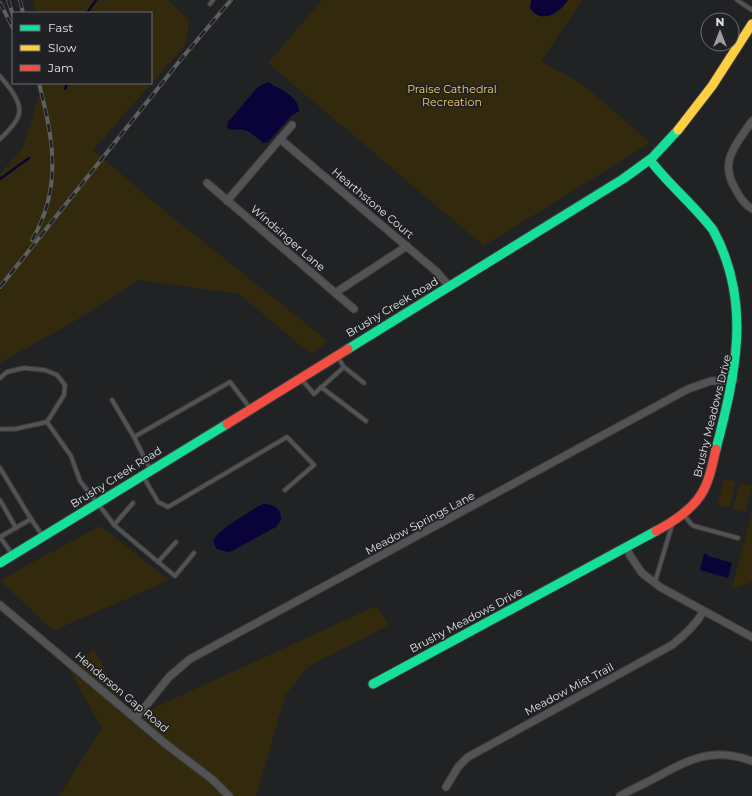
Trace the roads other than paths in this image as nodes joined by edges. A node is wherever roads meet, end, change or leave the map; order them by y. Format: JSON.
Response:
{"nodes":[{"id":1,"x":213,"y":0,"type":"edge"},
{"id":2,"x":737,"y":0,"type":"edge"},
{"id":3,"x":210,"y":4,"type":"dead end"},
{"id":4,"x":752,"y":10,"type":"edge"},
{"id":5,"x":752,"y":24,"type":"edge"},
{"id":6,"x":0,"y":76,"type":"edge"},
{"id":7,"x":752,"y":121,"type":"edge"},
{"id":8,"x":292,"y":125,"type":"dead end"},
{"id":9,"x":0,"y":139,"type":"edge"},
{"id":10,"x":280,"y":139,"type":"junction"},
{"id":11,"x":650,"y":160,"type":"junction"},
{"id":12,"x":207,"y":183,"type":"dead end"},
{"id":13,"x":227,"y":201,"type":"junction"},
{"id":14,"x":752,"y":209,"type":"edge"},
{"id":15,"x":407,"y":246,"type":"junction"},
{"id":16,"x":449,"y":286,"type":"junction"},
{"id":17,"x":335,"y":293,"type":"junction"},
{"id":18,"x":354,"y":309,"type":"dead end"},
{"id":19,"x":336,"y":355,"type":"junction"},
{"id":20,"x":344,"y":367,"type":"junction"},
{"id":21,"x":300,"y":377,"type":"junction"},
{"id":22,"x":0,"y":378,"type":"edge"},
{"id":23,"x":734,"y":380,"type":"junction"},
{"id":24,"x":364,"y":383,"type":"dead end"},
{"id":25,"x":321,"y":388,"type":"junction"},
{"id":26,"x":112,"y":400,"type":"dead end"},
{"id":27,"x":250,"y":408,"type":"junction"},
{"id":28,"x":366,"y":421,"type":"dead end"},
{"id":29,"x":47,"y":422,"type":"junction"},
{"id":30,"x":0,"y":429,"type":"edge"},
{"id":31,"x":134,"y":437,"type":"junction"},
{"id":32,"x":0,"y":468,"type":"edge"},
{"id":33,"x":146,"y":472,"type":"junction"},
{"id":34,"x":285,"y":490,"type":"dead end"},
{"id":35,"x":0,"y":500,"type":"edge"},
{"id":36,"x":97,"y":503,"type":"junction"},
{"id":37,"x":133,"y":503,"type":"dead end"},
{"id":38,"x":683,"y":514,"type":"junction"},
{"id":39,"x":31,"y":519,"type":"junction"},
{"id":40,"x":673,"y":521,"type":"junction"},
{"id":41,"x":114,"y":525,"type":"junction"},
{"id":42,"x":16,"y":528,"type":"junction"},
{"id":43,"x":42,"y":536,"type":"junction"},
{"id":44,"x":0,"y":537,"type":"edge"},
{"id":45,"x":738,"y":538,"type":"dead end"},
{"id":46,"x":176,"y":542,"type":"dead end"},
{"id":47,"x":626,"y":548,"type":"junction"},
{"id":48,"x":194,"y":553,"type":"dead end"},
{"id":49,"x":12,"y":555,"type":"junction"},
{"id":50,"x":0,"y":562,"type":"edge"},
{"id":51,"x":158,"y":562,"type":"junction"},
{"id":52,"x":655,"y":584,"type":"junction"},
{"id":53,"x":0,"y":605,"type":"edge"},
{"id":54,"x":703,"y":612,"type":"junction"},
{"id":55,"x":752,"y":637,"type":"edge"},
{"id":56,"x":373,"y":684,"type":"dead end"},
{"id":57,"x":136,"y":718,"type":"junction"},
{"id":58,"x":752,"y":761,"type":"edge"},
{"id":59,"x":446,"y":787,"type":"dead end"},
{"id":60,"x":624,"y":795,"type":"edge"},
{"id":61,"x":229,"y":796,"type":"edge"}],
"edges":[{"from":1,"to":3,"type":"lane"},
{"from":2,"to":4,"type":"lane"},
{"from":5,"to":11,"type":"main road","name":"Brushy Creek Road"},
{"from":6,"to":9,"type":"lane"},
{"from":7,"to":14,"type":"street"},
{"from":8,"to":10,"type":"street"},
{"from":10,"to":13,"type":"street"},
{"from":10,"to":15,"type":"street","name":"Hearthstone Court"},
{"from":11,"to":16,"type":"main road","name":"Brushy Creek Road"},
{"from":11,"to":23,"type":"main road","name":"Brushy Meadows Drive"},
{"from":12,"to":13,"type":"street","name":"Windsinger Lane"},
{"from":13,"to":17,"type":"street","name":"Windsinger Lane"},
{"from":15,"to":16,"type":"street","name":"Hearthstone Court"},
{"from":15,"to":17,"type":"street"},
{"from":16,"to":19,"type":"main road","name":"Brushy Creek Road"},
{"from":17,"to":18,"type":"street","name":"Windsinger Lane"},
{"from":19,"to":20,"type":"lane"},
{"from":19,"to":21,"type":"main road","name":"Brushy Creek Road"},
{"from":20,"to":24,"type":"lane"},
{"from":20,"to":25,"type":"lane"},
{"from":21,"to":25,"type":"lane"},
{"from":21,"to":27,"type":"main road","name":"Brushy Creek Road"},
{"from":22,"to":29,"type":"lane"},
{"from":23,"to":38,"type":"main road","name":"Brushy Meadows Drive"},
{"from":23,"to":57,"type":"street","name":"Meadow Springs Lane"},
{"from":25,"to":28,"type":"lane"},
{"from":26,"to":31,"type":"lane"},
{"from":27,"to":31,"type":"lane"},
{"from":27,"to":33,"type":"main road","name":"Brushy Creek Road"},
{"from":29,"to":30,"type":"lane"},
{"from":29,"to":36,"type":"lane"},
{"from":31,"to":33,"type":"lane"},
{"from":32,"to":39,"type":"lane"},
{"from":33,"to":34,"type":"lane"},
{"from":33,"to":36,"type":"main road","name":"Brushy Creek Road"},
{"from":35,"to":42,"type":"lane"},
{"from":36,"to":41,"type":"lane"},
{"from":36,"to":43,"type":"main road","name":"Brushy Creek Road"},
{"from":37,"to":41,"type":"lane"},
{"from":38,"to":40,"type":"main road","name":"Brushy Meadows Drive"},
{"from":38,"to":45,"type":"lane"},
{"from":39,"to":42,"type":"lane"},
{"from":39,"to":43,"type":"lane"},
{"from":40,"to":47,"type":"main road","name":"Brushy Meadows Drive"},
{"from":40,"to":52,"type":"lane"},
{"from":41,"to":51,"type":"lane"},
{"from":42,"to":44,"type":"lane"},
{"from":43,"to":49,"type":"main road","name":"Brushy Creek Road"},
{"from":44,"to":49,"type":"lane"},
{"from":46,"to":51,"type":"lane"},
{"from":47,"to":52,"type":"street"},
{"from":47,"to":56,"type":"main road","name":"Brushy Meadows Drive"},
{"from":48,"to":51,"type":"lane"},
{"from":49,"to":50,"type":"main road","name":"Brushy Creek Road"},
{"from":52,"to":54,"type":"street"},
{"from":53,"to":57,"type":"street","name":"Henderson Gap Road"},
{"from":54,"to":55,"type":"street"},
{"from":54,"to":59,"type":"street","name":"Meadow Mist Trail"},
{"from":57,"to":61,"type":"street","name":"Henderson Gap Road"},
{"from":58,"to":60,"type":"street"}]}
